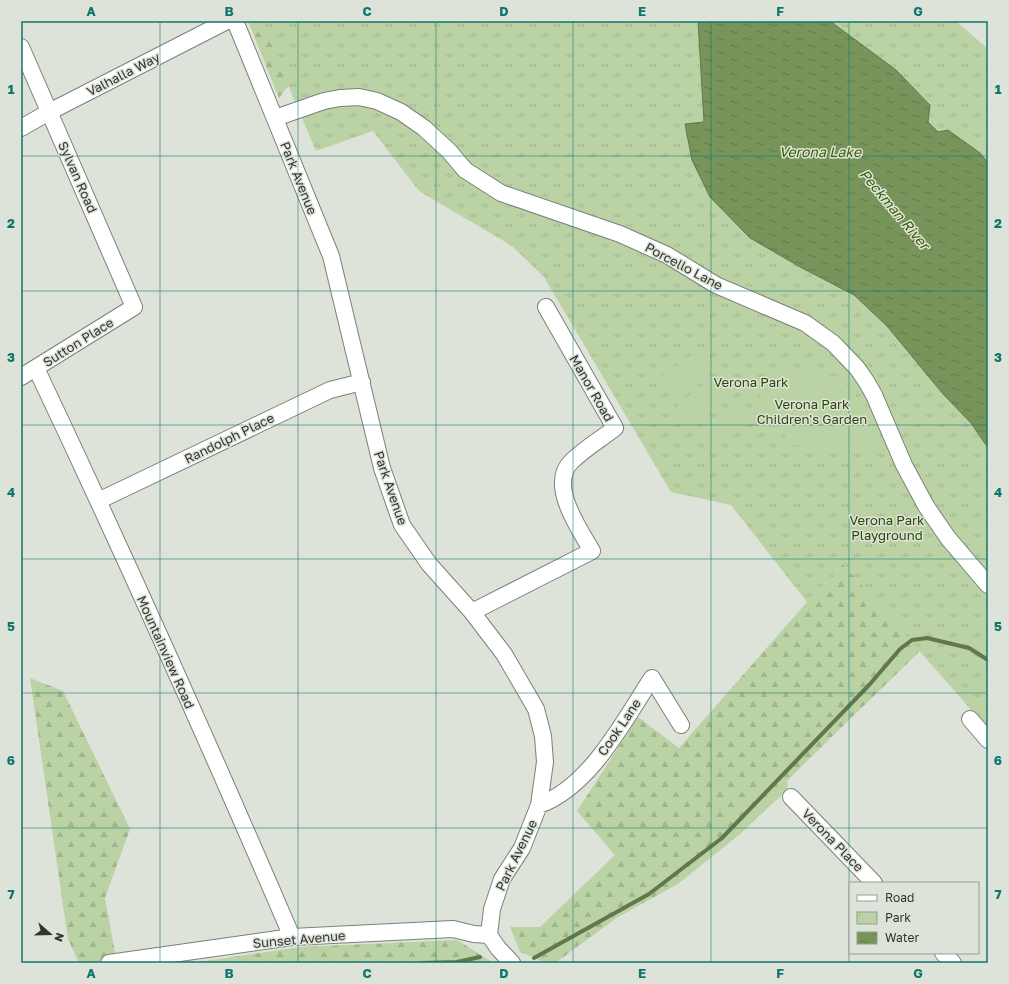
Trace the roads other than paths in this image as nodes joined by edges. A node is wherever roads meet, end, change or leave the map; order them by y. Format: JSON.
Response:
{"nodes":[{"id":1,"x":227,"y":21,"type":"edge"},
{"id":2,"x":235,"y":21,"type":"edge"},
{"id":3,"x":21,"y":47,"type":"edge"},
{"id":4,"x":49,"y":112,"type":"junction"},
{"id":5,"x":275,"y":118,"type":"junction"},
{"id":6,"x":21,"y":128,"type":"edge"},
{"id":7,"x":134,"y":307,"type":"joint"},
{"id":8,"x":546,"y":307,"type":"dead end"},
{"id":9,"x":36,"y":368,"type":"junction"},
{"id":10,"x":21,"y":377,"type":"edge"},
{"id":11,"x":362,"y":382,"type":"junction"},
{"id":12,"x":98,"y":501,"type":"junction"},
{"id":13,"x":988,"y":585,"type":"edge"},
{"id":14,"x":472,"y":612,"type":"junction"},
{"id":15,"x":970,"y":719,"type":"dead end"},
{"id":16,"x":681,"y":724,"type":"dead end"},
{"id":17,"x":988,"y":740,"type":"edge"},
{"id":18,"x":791,"y":797,"type":"dead end"},
{"id":19,"x":540,"y":805,"type":"junction"},
{"id":20,"x":873,"y":882,"type":"edge"},
{"id":21,"x":489,"y":935,"type":"junction"},
{"id":22,"x":292,"y":937,"type":"junction"},
{"id":23,"x":945,"y":954,"type":"edge"},
{"id":24,"x":109,"y":963,"type":"edge"},
{"id":25,"x":512,"y":963,"type":"edge"},
{"id":26,"x":953,"y":963,"type":"edge"}],
"edges":[{"from":1,"to":4,"type":"street","name":"Valhalla Way"},
{"from":2,"to":5,"type":"street","name":"Park Avenue"},
{"from":3,"to":4,"type":"street","name":"Sylvan Road"},
{"from":4,"to":6,"type":"street","name":"Valhalla Way"},
{"from":4,"to":7,"type":"street","name":"Sylvan Road"},
{"from":5,"to":11,"type":"street","name":"Park Avenue"},
{"from":5,"to":13,"type":"street","name":"Porcello Lane"},
{"from":7,"to":9,"type":"street","name":"Sutton Place"},
{"from":8,"to":14,"type":"street","name":"Manor Road"},
{"from":9,"to":10,"type":"street","name":"Sutton Place"},
{"from":9,"to":12,"type":"street","name":"Mountainview Road"},
{"from":11,"to":12,"type":"street","name":"Randolph Place"},
{"from":11,"to":14,"type":"street","name":"Park Avenue"},
{"from":12,"to":22,"type":"street","name":"Mountainview Road"},
{"from":14,"to":19,"type":"street","name":"Park Avenue"},
{"from":15,"to":17,"type":"street"},
{"from":16,"to":19,"type":"street","name":"Cook Lane"},
{"from":18,"to":20,"type":"street","name":"Verona Place"},
{"from":19,"to":21,"type":"street","name":"Park Avenue"},
{"from":21,"to":22,"type":"street","name":"Sunset Avenue"},
{"from":21,"to":25,"type":"street"},
{"from":22,"to":24,"type":"street","name":"Sunset Avenue"},
{"from":23,"to":26,"type":"street"}]}
